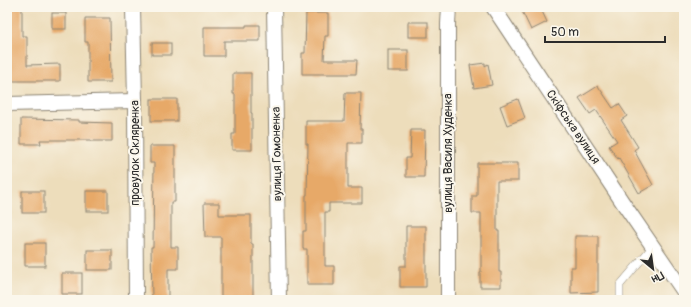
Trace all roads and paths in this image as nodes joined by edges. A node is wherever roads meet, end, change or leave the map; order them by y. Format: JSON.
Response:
{"nodes":[{"id":1,"x":133,"y":7,"type":"edge"},
{"id":2,"x":274,"y":7,"type":"edge"},
{"id":3,"x":449,"y":7,"type":"edge"},
{"id":4,"x":493,"y":7,"type":"edge"},
{"id":5,"x":135,"y":102,"type":"junction"},
{"id":6,"x":7,"y":104,"type":"edge"},
{"id":7,"x":653,"y":246,"type":"junction"},
{"id":8,"x":684,"y":292,"type":"edge"},
{"id":9,"x":136,"y":300,"type":"edge"},
{"id":10,"x":279,"y":300,"type":"edge"},
{"id":11,"x":448,"y":300,"type":"edge"},
{"id":12,"x":620,"y":300,"type":"edge"}],
"edges":[{"from":1,"to":5,"type":"street","name":"провулок Скляренка"},
{"from":2,"to":10,"type":"street","name":"вулиця Гомоненка"},
{"from":3,"to":11,"type":"street","name":"вулиця Василя Худенка"},
{"from":4,"to":7,"type":"street","name":"Скіфська вулиця"},
{"from":5,"to":6,"type":"street"},
{"from":5,"to":9,"type":"street","name":"провулок Скляренка"},
{"from":7,"to":8,"type":"street","name":"Скіфська вулиця"},
{"from":7,"to":12,"type":"lane"}]}
